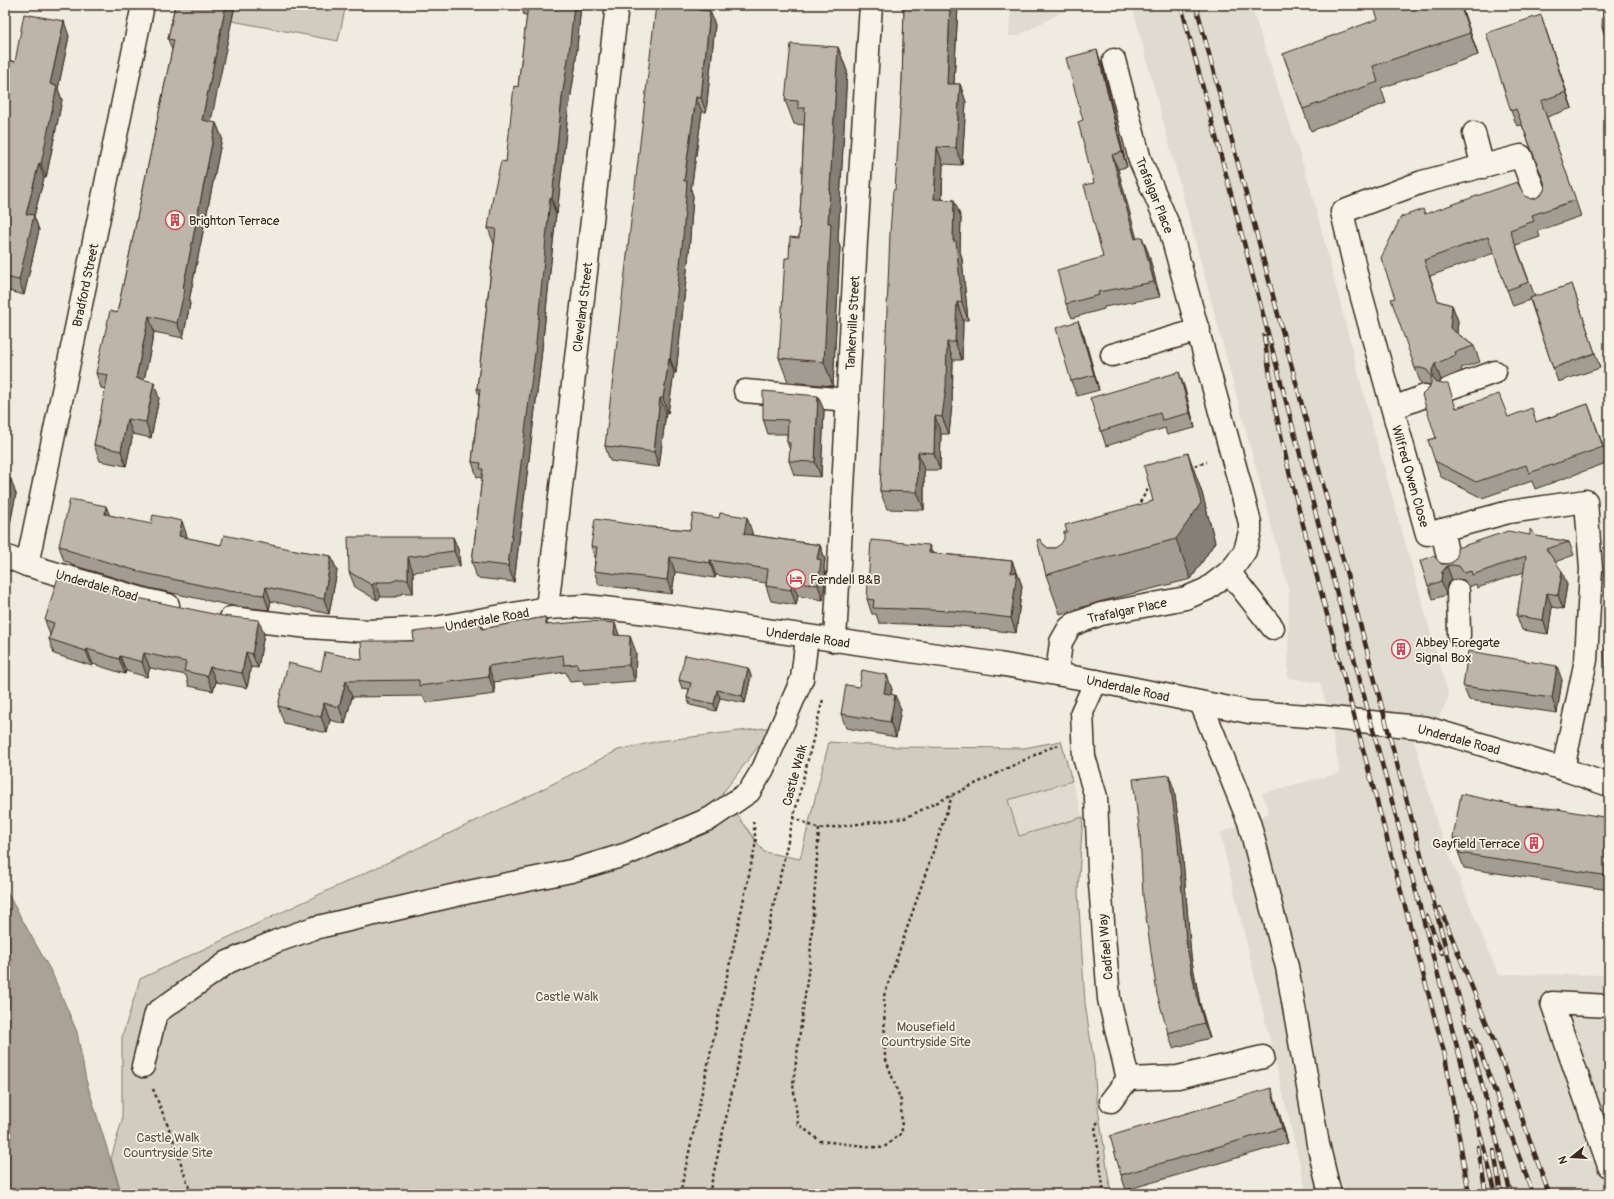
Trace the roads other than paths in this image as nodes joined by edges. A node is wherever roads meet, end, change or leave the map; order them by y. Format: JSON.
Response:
{"nodes":[{"id":1,"x":143,"y":5,"type":"edge"},
{"id":2,"x":617,"y":5,"type":"edge"},
{"id":3,"x":871,"y":5,"type":"edge"},
{"id":4,"x":1114,"y":60,"type":"dead end"},
{"id":5,"x":1474,"y":133,"type":"dead end"},
{"id":6,"x":1484,"y":167,"type":"junction"},
{"id":7,"x":1538,"y":202,"type":"edge"},
{"id":8,"x":1199,"y":330,"type":"junction"},
{"id":9,"x":1112,"y":355,"type":"dead end"},
{"id":10,"x":1495,"y":372,"type":"dead end"},
{"id":11,"x":1450,"y":388,"type":"edge"},
{"id":12,"x":745,"y":391,"type":"dead end"},
{"id":13,"x":1425,"y":396,"type":"edge"},
{"id":14,"x":848,"y":400,"type":"junction"},
{"id":15,"x":1392,"y":408,"type":"junction"},
{"id":16,"x":1442,"y":530,"type":"junction"},
{"id":17,"x":5,"y":556,"type":"edge"},
{"id":18,"x":27,"y":565,"type":"junction"},
{"id":19,"x":1450,"y":566,"type":"edge"},
{"id":20,"x":1229,"y":572,"type":"junction"},
{"id":21,"x":1458,"y":591,"type":"dead end"},
{"id":22,"x":185,"y":608,"type":"edge"},
{"id":23,"x":547,"y":608,"type":"junction"},
{"id":24,"x":208,"y":613,"type":"edge"},
{"id":25,"x":1273,"y":628,"type":"dead end"},
{"id":26,"x":1460,"y":636,"type":"dead end"},
{"id":27,"x":807,"y":637,"type":"junction"},
{"id":28,"x":835,"y":641,"type":"junction"},
{"id":29,"x":1057,"y":674,"type":"junction"},
{"id":30,"x":1096,"y":681,"type":"junction"},
{"id":31,"x":1201,"y":703,"type":"junction"},
{"id":32,"x":1563,"y":769,"type":"junction"},
{"id":33,"x":1609,"y":785,"type":"edge"},
{"id":34,"x":1609,"y":1006,"type":"edge"},
{"id":35,"x":1263,"y":1058,"type":"dead end"},
{"id":36,"x":143,"y":1066,"type":"road end"},
{"id":37,"x":1128,"y":1079,"type":"junction"},
{"id":38,"x":1111,"y":1102,"type":"road end"},
{"id":39,"x":1609,"y":1166,"type":"edge"},
{"id":40,"x":1330,"y":1194,"type":"edge"}],
"edges":[{"from":1,"to":18,"type":"street","name":"Bradford Street"},
{"from":2,"to":23,"type":"street","name":"Cleveland Street"},
{"from":3,"to":14,"type":"street","name":"Tankerville Street"},
{"from":4,"to":8,"type":"street","name":"Trafalgar Place"},
{"from":5,"to":6,"type":"street"},
{"from":6,"to":7,"type":"street","name":"Wilfred Owen Close"},
{"from":6,"to":15,"type":"street","name":"Wilfred Owen Close"},
{"from":8,"to":9,"type":"street"},
{"from":8,"to":20,"type":"street","name":"Trafalgar Place"},
{"from":10,"to":11,"type":"street"},
{"from":12,"to":14,"type":"street"},
{"from":13,"to":15,"type":"street"},
{"from":14,"to":28,"type":"street","name":"Tankerville Street"},
{"from":15,"to":16,"type":"street","name":"Wilfred Owen Close"},
{"from":16,"to":19,"type":"street"},
{"from":16,"to":32,"type":"street","name":"Wilfred Owen Close"},
{"from":17,"to":18,"type":"street","name":"Underdale Road"},
{"from":18,"to":22,"type":"street","name":"Underdale Road"},
{"from":20,"to":25,"type":"street"},
{"from":20,"to":29,"type":"street","name":"Trafalgar Place"},
{"from":21,"to":26,"type":"street"},
{"from":23,"to":24,"type":"street","name":"Underdale Road"},
{"from":23,"to":27,"type":"street","name":"Underdale Road"},
{"from":27,"to":28,"type":"street","name":"Underdale Road"},
{"from":27,"to":36,"type":"street"},
{"from":28,"to":29,"type":"street","name":"Underdale Road"},
{"from":29,"to":30,"type":"street","name":"Underdale Road"},
{"from":30,"to":31,"type":"street","name":"Underdale Road"},
{"from":30,"to":37,"type":"street","name":"Cadfael Way"},
{"from":31,"to":32,"type":"street","name":"Underdale Road"},
{"from":31,"to":40,"type":"street"},
{"from":32,"to":33,"type":"street","name":"Underdale Road"},
{"from":34,"to":39,"type":"street"},
{"from":35,"to":37,"type":"street"},
{"from":37,"to":38,"type":"street"}]}
